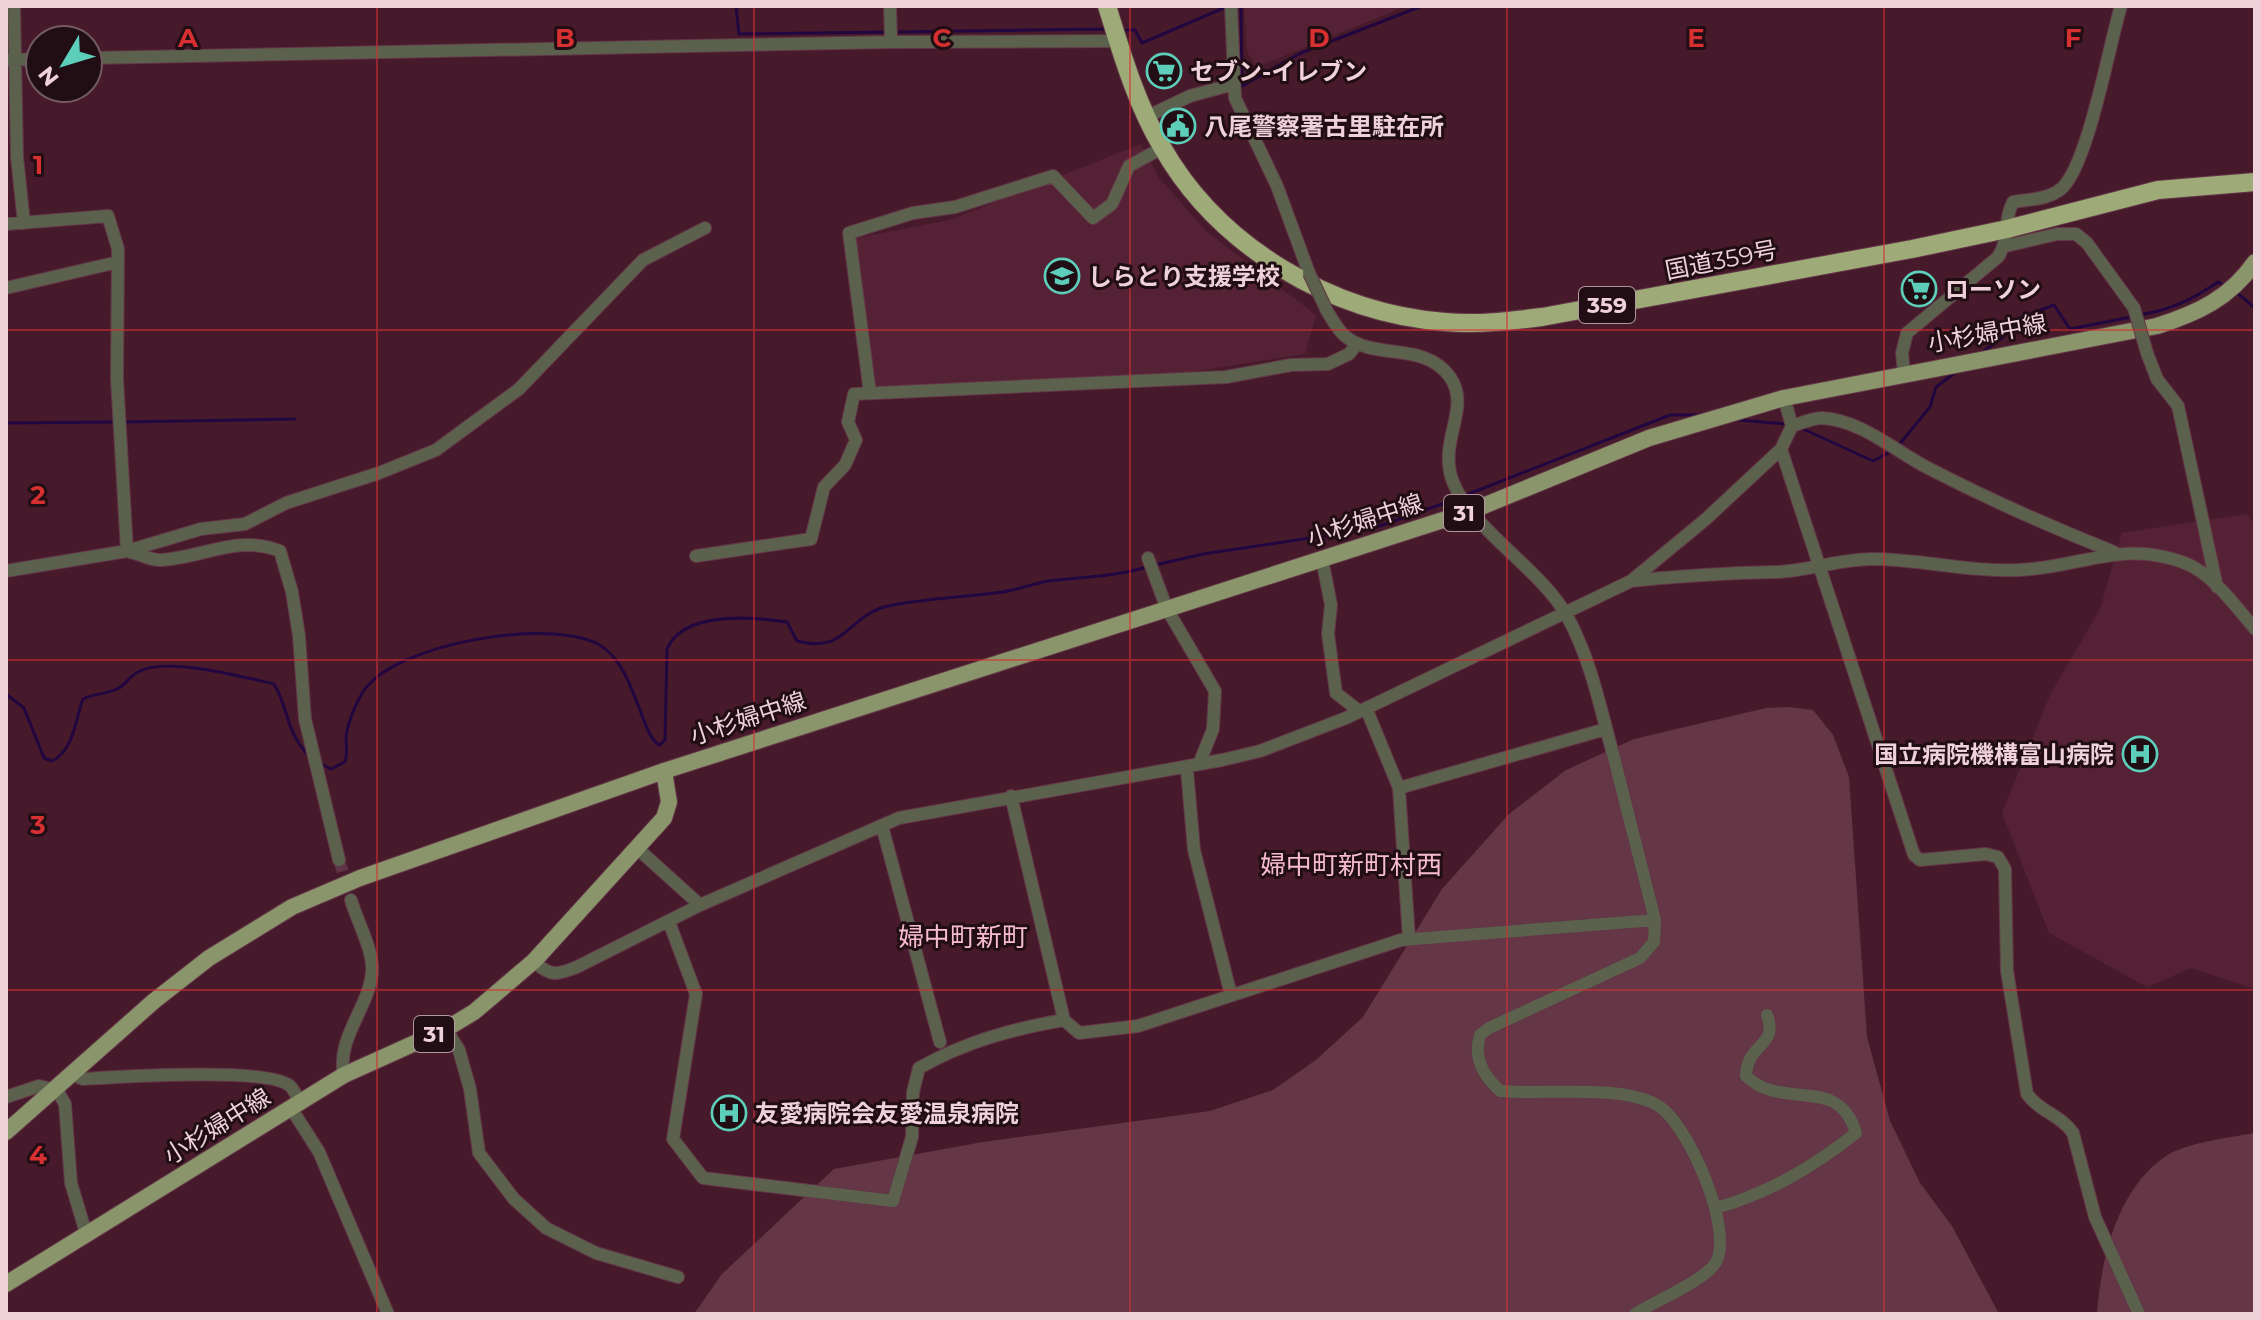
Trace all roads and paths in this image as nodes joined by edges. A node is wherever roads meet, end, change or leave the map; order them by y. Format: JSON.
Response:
{"nodes":[{"id":1,"x":14,"y":6,"type":"edge"},
{"id":2,"x":890,"y":6,"type":"edge"},
{"id":3,"x":1107,"y":6,"type":"edge"},
{"id":4,"x":1231,"y":6,"type":"edge"},
{"id":5,"x":2121,"y":6,"type":"edge"},
{"id":6,"x":1118,"y":41,"type":"junction"},
{"id":7,"x":891,"y":42,"type":"junction"},
{"id":8,"x":104,"y":58,"type":"edge"},
{"id":9,"x":11,"y":60,"type":"edge"},
{"id":10,"x":1234,"y":84,"type":"junction"},
{"id":11,"x":1146,"y":117,"type":"junction"},
{"id":12,"x":1162,"y":148,"type":"junction"},
{"id":13,"x":2255,"y":182,"type":"edge"},
{"id":14,"x":24,"y":223,"type":"junction"},
{"id":15,"x":6,"y":224,"type":"edge"},
{"id":16,"x":705,"y":228,"type":"dead end"},
{"id":17,"x":2006,"y":238,"type":"junction"},
{"id":18,"x":118,"y":262,"type":"junction"},
{"id":19,"x":2255,"y":262,"type":"edge"},
{"id":20,"x":6,"y":288,"type":"edge"},
{"id":21,"x":1357,"y":344,"type":"junction"},
{"id":22,"x":1904,"y":373,"type":"junction"},
{"id":23,"x":870,"y":393,"type":"junction"},
{"id":24,"x":1784,"y":398,"type":"junction"},
{"id":25,"x":1792,"y":426,"type":"junction"},
{"id":26,"x":1781,"y":449,"type":"junction"},
{"id":27,"x":1471,"y":511,"type":"junction"},
{"id":28,"x":127,"y":551,"type":"junction"},
{"id":29,"x":2115,"y":552,"type":"junction"},
{"id":30,"x":696,"y":556,"type":"dead end"},
{"id":31,"x":1148,"y":558,"type":"dead end"},
{"id":32,"x":1322,"y":559,"type":"junction"},
{"id":33,"x":1818,"y":567,"type":"junction"},
{"id":34,"x":6,"y":571,"type":"edge"},
{"id":35,"x":1631,"y":581,"type":"junction"},
{"id":36,"x":2217,"y":587,"type":"junction"},
{"id":37,"x":1167,"y":609,"type":"junction"},
{"id":38,"x":1565,"y":613,"type":"junction"},
{"id":39,"x":2255,"y":629,"type":"edge"},
{"id":40,"x":1363,"y":710,"type":"junction"},
{"id":41,"x":1606,"y":729,"type":"junction"},
{"id":42,"x":1193,"y":767,"type":"junction"},
{"id":43,"x":664,"y":771,"type":"junction"},
{"id":44,"x":1399,"y":788,"type":"junction"},
{"id":45,"x":1011,"y":796,"type":"junction"},
{"id":46,"x":882,"y":826,"type":"junction"},
{"id":47,"x":638,"y":849,"type":"junction"},
{"id":48,"x":339,"y":860,"type":"tunnel mouth"},
{"id":49,"x":351,"y":900,"type":"tunnel mouth"},
{"id":50,"x":700,"y":905,"type":"junction"},
{"id":51,"x":1655,"y":920,"type":"junction"},
{"id":52,"x":669,"y":922,"type":"junction"},
{"id":53,"x":1409,"y":939,"type":"junction"},
{"id":54,"x":534,"y":961,"type":"junction"},
{"id":55,"x":1231,"y":995,"type":"junction"},
{"id":56,"x":1767,"y":1015,"type":"dead end"},
{"id":57,"x":1064,"y":1020,"type":"junction"},
{"id":58,"x":446,"y":1029,"type":"junction"},
{"id":59,"x":940,"y":1042,"type":"dead end"},
{"id":60,"x":73,"y":1075,"type":"junction"},
{"id":61,"x":344,"y":1075,"type":"junction"},
{"id":62,"x":57,"y":1090,"type":"junction"},
{"id":63,"x":6,"y":1097,"type":"edge"},
{"id":64,"x":295,"y":1105,"type":"junction"},
{"id":65,"x":6,"y":1132,"type":"edge"},
{"id":66,"x":1716,"y":1208,"type":"junction"},
{"id":67,"x":86,"y":1233,"type":"junction"},
{"id":68,"x":678,"y":1277,"type":"dead end"},
{"id":69,"x":6,"y":1284,"type":"edge"},
{"id":70,"x":388,"y":1314,"type":"edge"},
{"id":71,"x":1635,"y":1314,"type":"edge"},
{"id":72,"x":2139,"y":1314,"type":"edge"}],
"edges":[{"from":1,"to":9,"type":"street"},
{"from":2,"to":7,"type":"street"},
{"from":3,"to":6,"type":"highway","name":"国道359号","number":"359"},
{"from":4,"to":10,"type":"street"},
{"from":5,"to":17,"type":"street"},
{"from":6,"to":7,"type":"street"},
{"from":6,"to":11,"type":"highway","name":"国道359号","number":"359"},
{"from":7,"to":8,"type":"street"},
{"from":9,"to":14,"type":"street"},
{"from":10,"to":11,"type":"street"},
{"from":10,"to":21,"type":"street","bridge":true},
{"from":11,"to":12,"type":"highway","name":"国道359号","number":"359"},
{"from":12,"to":17,"type":"highway","name":"国道359号","number":"359"},
{"from":12,"to":23,"type":"street"},
{"from":13,"to":17,"type":"highway","name":"国道359号","number":"359"},
{"from":14,"to":15,"type":"street"},
{"from":14,"to":18,"type":"street"},
{"from":16,"to":28,"type":"street"},
{"from":17,"to":22,"type":"street"},
{"from":17,"to":36,"type":"street","bridge":true},
{"from":18,"to":20,"type":"street"},
{"from":18,"to":28,"type":"street"},
{"from":19,"to":22,"type":"main road","name":"小杉婦中線","number":"31"},
{"from":21,"to":23,"type":"street"},
{"from":21,"to":27,"type":"street"},
{"from":22,"to":24,"type":"main road","name":"小杉婦中線","number":"31"},
{"from":23,"to":30,"type":"street"},
{"from":24,"to":25,"type":"street"},
{"from":24,"to":27,"type":"main road","name":"小杉婦中線","number":"31"},
{"from":25,"to":26,"type":"street"},
{"from":25,"to":29,"type":"street"},
{"from":26,"to":33,"type":"street"},
{"from":26,"to":35,"type":"street"},
{"from":27,"to":32,"type":"main road","name":"小杉婦中線","number":"31"},
{"from":27,"to":38,"type":"street"},
{"from":28,"to":34,"type":"street"},
{"from":28,"to":48,"type":"street"},
{"from":29,"to":33,"type":"street"},
{"from":29,"to":36,"type":"street"},
{"from":31,"to":37,"type":"street"},
{"from":32,"to":37,"type":"main road","name":"小杉婦中線","number":"31"},
{"from":32,"to":40,"type":"street"},
{"from":33,"to":35,"type":"street"},
{"from":33,"to":72,"type":"street"},
{"from":35,"to":38,"type":"street"},
{"from":36,"to":39,"type":"street"},
{"from":37,"to":42,"type":"street"},
{"from":37,"to":43,"type":"main road","name":"小杉婦中線","number":"31"},
{"from":38,"to":40,"type":"street"},
{"from":38,"to":41,"type":"street"},
{"from":40,"to":42,"type":"street"},
{"from":40,"to":44,"type":"street"},
{"from":41,"to":44,"type":"street"},
{"from":41,"to":51,"type":"street"},
{"from":42,"to":45,"type":"street"},
{"from":42,"to":55,"type":"street"},
{"from":43,"to":47,"type":"main road","name":"小杉婦中線","number":"31"},
{"from":43,"to":60,"type":"main road","name":"小杉婦中線","number":"31"},
{"from":44,"to":53,"type":"street"},
{"from":45,"to":46,"type":"street"},
{"from":45,"to":57,"type":"street"},
{"from":46,"to":50,"type":"street"},
{"from":46,"to":59,"type":"street"},
{"from":47,"to":50,"type":"street"},
{"from":47,"to":54,"type":"main road","name":"小杉婦中線","number":"31"},
{"from":49,"to":61,"type":"street"},
{"from":50,"to":52,"type":"street"},
{"from":51,"to":53,"type":"street"},
{"from":51,"to":66,"type":"street"},
{"from":52,"to":54,"type":"street"},
{"from":52,"to":57,"type":"street"},
{"from":53,"to":55,"type":"street"},
{"from":54,"to":58,"type":"main road","name":"小杉婦中線","number":"31"},
{"from":55,"to":57,"type":"street"},
{"from":56,"to":66,"type":"street"},
{"from":58,"to":61,"type":"main road","name":"小杉婦中線","number":"31"},
{"from":58,"to":68,"type":"street"},
{"from":60,"to":62,"type":"main road","name":"小杉婦中線","number":"31"},
{"from":60,"to":64,"type":"street"},
{"from":61,"to":64,"type":"main road","name":"小杉婦中線","number":"31"},
{"from":62,"to":63,"type":"street"},
{"from":62,"to":65,"type":"main road","name":"小杉婦中線","number":"31"},
{"from":62,"to":67,"type":"street"},
{"from":64,"to":67,"type":"main road","name":"小杉婦中線","number":"31"},
{"from":64,"to":70,"type":"street"},
{"from":66,"to":71,"type":"street"},
{"from":67,"to":69,"type":"main road","name":"小杉婦中線","number":"31"}]}
